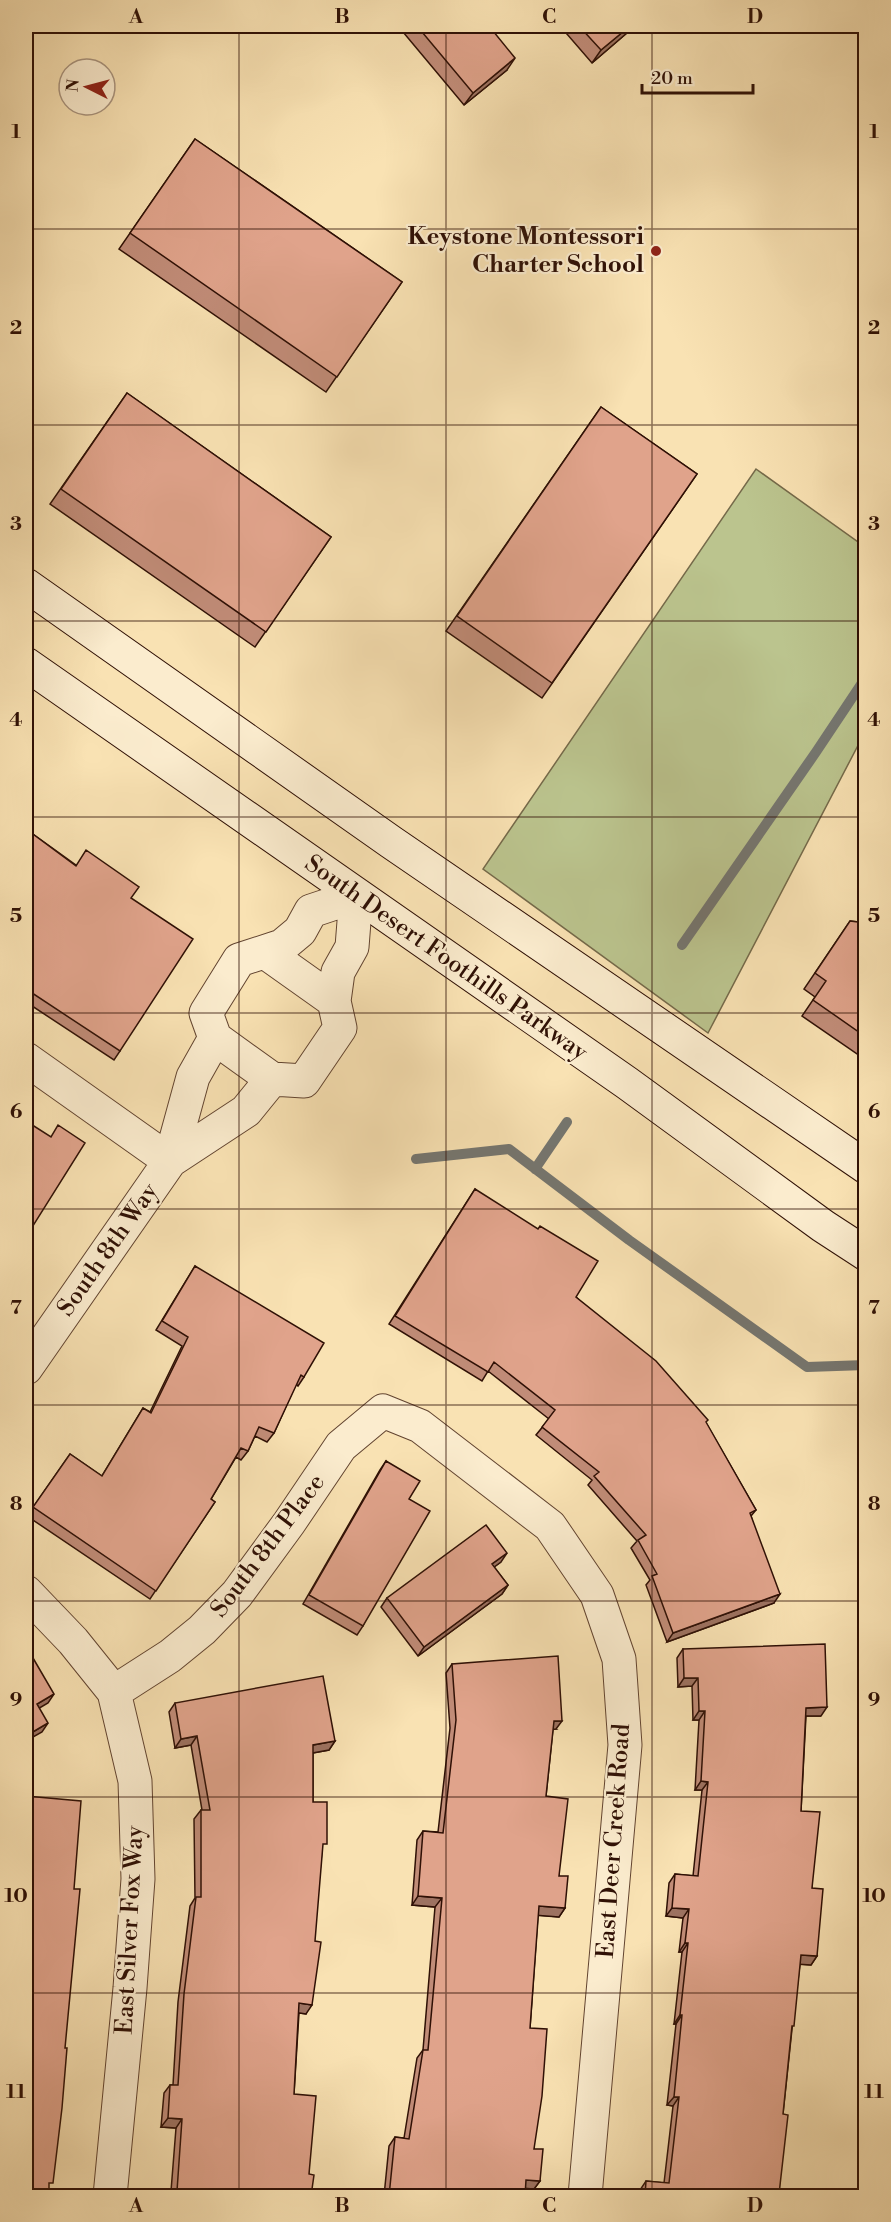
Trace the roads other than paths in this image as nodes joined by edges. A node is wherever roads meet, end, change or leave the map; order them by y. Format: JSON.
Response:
{"nodes":[{"id":1,"x":26,"y":585,"type":"edge"},
{"id":2,"x":26,"y":664,"type":"edge"},
{"id":3,"x":356,"y":896,"type":"junction"},
{"id":4,"x":265,"y":952,"type":"junction"},
{"id":5,"x":334,"y":1001,"type":"junction"},
{"id":6,"x":215,"y":1038,"type":"junction"},
{"id":7,"x":26,"y":1059,"type":"edge"},
{"id":8,"x":272,"y":1079,"type":"junction"},
{"id":9,"x":170,"y":1161,"type":"junction"},
{"id":10,"x":866,"y":1167,"type":"edge"},
{"id":11,"x":866,"y":1254,"type":"edge"},
{"id":12,"x":26,"y":1368,"type":"edge"},
{"id":13,"x":383,"y":1411,"type":"joint"},
{"id":14,"x":26,"y":1592,"type":"edge"},
{"id":15,"x":114,"y":1692,"type":"junction"},
{"id":16,"x":110,"y":2196,"type":"edge"},
{"id":17,"x":585,"y":2196,"type":"edge"}],
"edges":[{"from":1,"to":10,"type":"street"},
{"from":2,"to":3,"type":"street","name":"South Desert Foothills Parkway"},
{"from":3,"to":4,"type":"street"},
{"from":3,"to":5,"type":"street"},
{"from":3,"to":11,"type":"street","name":"South Desert Foothills Parkway"},
{"from":4,"to":5,"type":"street"},
{"from":4,"to":6,"type":"street"},
{"from":5,"to":8,"type":"street"},
{"from":6,"to":8,"type":"street"},
{"from":6,"to":9,"type":"street","name":"South 8th Way"},
{"from":7,"to":9,"type":"street"},
{"from":8,"to":9,"type":"street","name":"South 8th Way"},
{"from":9,"to":12,"type":"street","name":"South 8th Way"},
{"from":13,"to":15,"type":"street","name":"South 8th Place"},
{"from":13,"to":17,"type":"street","name":"East Deer Creek Road"},
{"from":14,"to":15,"type":"street","name":"East Silver Fox Way"},
{"from":15,"to":16,"type":"street","name":"East Silver Fox Way"}]}
